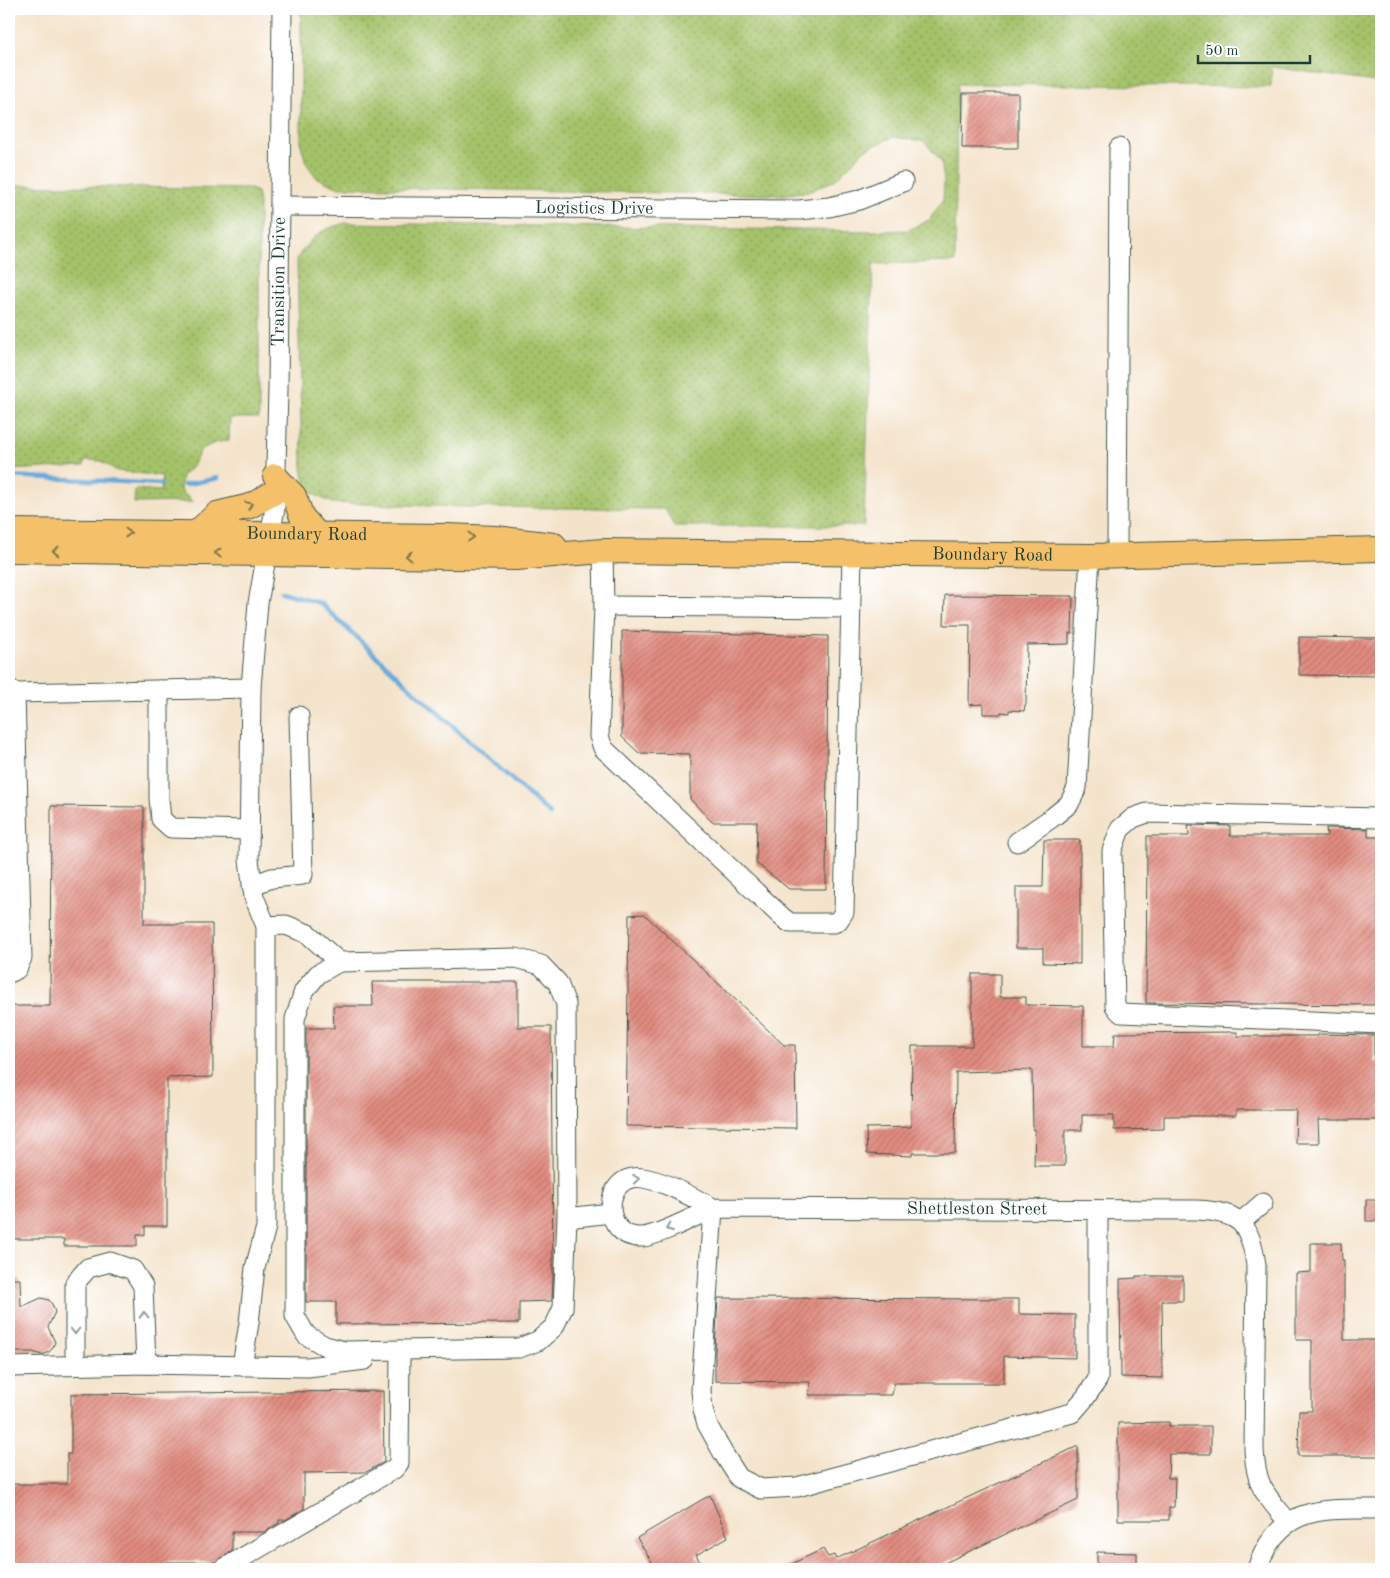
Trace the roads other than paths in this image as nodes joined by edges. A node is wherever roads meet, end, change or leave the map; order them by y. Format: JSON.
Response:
{"nodes":[{"id":1,"x":282,"y":9,"type":"edge"},
{"id":2,"x":1119,"y":148,"type":"dead end"},
{"id":3,"x":902,"y":182,"type":"dead end"},
{"id":4,"x":280,"y":206,"type":"junction"},
{"id":5,"x":275,"y":484,"type":"junction"},
{"id":6,"x":9,"y":532,"type":"edge"},
{"id":7,"x":195,"y":534,"type":"junction"},
{"id":8,"x":318,"y":535,"type":"junction"},
{"id":9,"x":269,"y":544,"type":"junction"},
{"id":10,"x":1381,"y":549,"type":"edge"},
{"id":11,"x":9,"y":550,"type":"edge"},
{"id":12,"x":603,"y":551,"type":"junction"},
{"id":13,"x":852,"y":553,"type":"junction"},
{"id":14,"x":1117,"y":555,"type":"junction"},
{"id":15,"x":1090,"y":556,"type":"junction"},
{"id":16,"x":604,"y":606,"type":"junction"},
{"id":17,"x":850,"y":608,"type":"junction"},
{"id":18,"x":251,"y":688,"type":"junction"},
{"id":19,"x":12,"y":690,"type":"edge"},
{"id":20,"x":159,"y":690,"type":"junction"},
{"id":21,"x":299,"y":716,"type":"dead end"},
{"id":22,"x":1381,"y":818,"type":"edge"},
{"id":23,"x":249,"y":830,"type":"junction"},
{"id":24,"x":1017,"y":842,"type":"dead end"},
{"id":25,"x":252,"y":885,"type":"junction"},
{"id":26,"x":266,"y":926,"type":"junction"},
{"id":27,"x":339,"y":962,"type":"junction"},
{"id":28,"x":9,"y":973,"type":"edge"},
{"id":29,"x":1381,"y":1024,"type":"edge"},
{"id":30,"x":1262,"y":1203,"type":"dead end"},
{"id":31,"x":713,"y":1208,"type":"junction"},
{"id":32,"x":1098,"y":1210,"type":"junction"},
{"id":33,"x":611,"y":1213,"type":"junction"},
{"id":34,"x":567,"y":1218,"type":"junction"},
{"id":35,"x":1241,"y":1222,"type":"junction"},
{"id":36,"x":400,"y":1350,"type":"junction"},
{"id":37,"x":146,"y":1364,"type":"junction"},
{"id":38,"x":75,"y":1365,"type":"junction"},
{"id":39,"x":242,"y":1366,"type":"junction"},
{"id":40,"x":9,"y":1367,"type":"edge"},
{"id":41,"x":1381,"y":1509,"type":"edge"},
{"id":42,"x":1289,"y":1522,"type":"junction"},
{"id":43,"x":223,"y":1569,"type":"edge"},
{"id":44,"x":1257,"y":1569,"type":"edge"}],
"edges":[{"from":1,"to":4,"type":"street","name":"Transition Drive"},
{"from":2,"to":14,"type":"street"},
{"from":3,"to":4,"type":"street","name":"Logistics Drive"},
{"from":4,"to":5,"type":"street","name":"Transition Drive"},
{"from":7,"to":5,"type":"main road","one_way":true},
{"from":5,"to":8,"type":"main road"},
{"from":5,"to":9,"type":"street","name":"Transition Drive"},
{"from":6,"to":7,"type":"main road","name":"Boundary Road","one_way":true},
{"from":7,"to":9,"type":"main road","name":"Boundary Road"},
{"from":8,"to":9,"type":"main road","name":"Boundary Road"},
{"from":8,"to":12,"type":"main road","name":"Boundary Road","one_way":true},
{"from":9,"to":11,"type":"main road","name":"Boundary Road","one_way":true},
{"from":12,"to":9,"type":"main road","name":"Boundary Road","one_way":true},
{"from":9,"to":18,"type":"street","name":"Transition Drive"},
{"from":10,"to":14,"type":"main road","name":"Boundary Road"},
{"from":12,"to":13,"type":"main road","name":"Boundary Road"},
{"from":12,"to":16,"type":"street"},
{"from":13,"to":15,"type":"main road","name":"Boundary Road"},
{"from":13,"to":17,"type":"street"},
{"from":14,"to":15,"type":"main road","name":"Boundary Road"},
{"from":15,"to":24,"type":"street"},
{"from":16,"to":17,"type":"street"},
{"from":16,"to":17,"type":"street"},
{"from":18,"to":20,"type":"street"},
{"from":18,"to":23,"type":"street","name":"Transition Drive"},
{"from":19,"to":20,"type":"street"},
{"from":19,"to":28,"type":"street"},
{"from":20,"to":23,"type":"street"},
{"from":21,"to":25,"type":"street"},
{"from":22,"to":29,"type":"street"},
{"from":23,"to":25,"type":"street","name":"Transition Drive"},
{"from":25,"to":26,"type":"street","name":"Transition Drive"},
{"from":26,"to":27,"type":"street"},
{"from":26,"to":39,"type":"street"},
{"from":27,"to":34,"type":"street"},
{"from":27,"to":36,"type":"street"},
{"from":30,"to":35,"type":"street"},
{"from":31,"to":32,"type":"street","name":"Shettleston Street"},
{"from":31,"to":32,"type":"street"},
{"from":31,"to":33,"type":"street","name":"Shettleston Street","one_way":true},
{"from":33,"to":31,"type":"street","name":"Shettleston Street","one_way":true},
{"from":32,"to":35,"type":"street","name":"Shettleston Street"},
{"from":33,"to":34,"type":"street"},
{"from":34,"to":36,"type":"street"},
{"from":35,"to":42,"type":"street"},
{"from":36,"to":39,"type":"street"},
{"from":36,"to":43,"type":"street"},
{"from":37,"to":38,"type":"street"},
{"from":37,"to":38,"type":"street","one_way":true},
{"from":37,"to":39,"type":"street"},
{"from":38,"to":40,"type":"street"},
{"from":41,"to":42,"type":"street"},
{"from":42,"to":44,"type":"street"}]}
